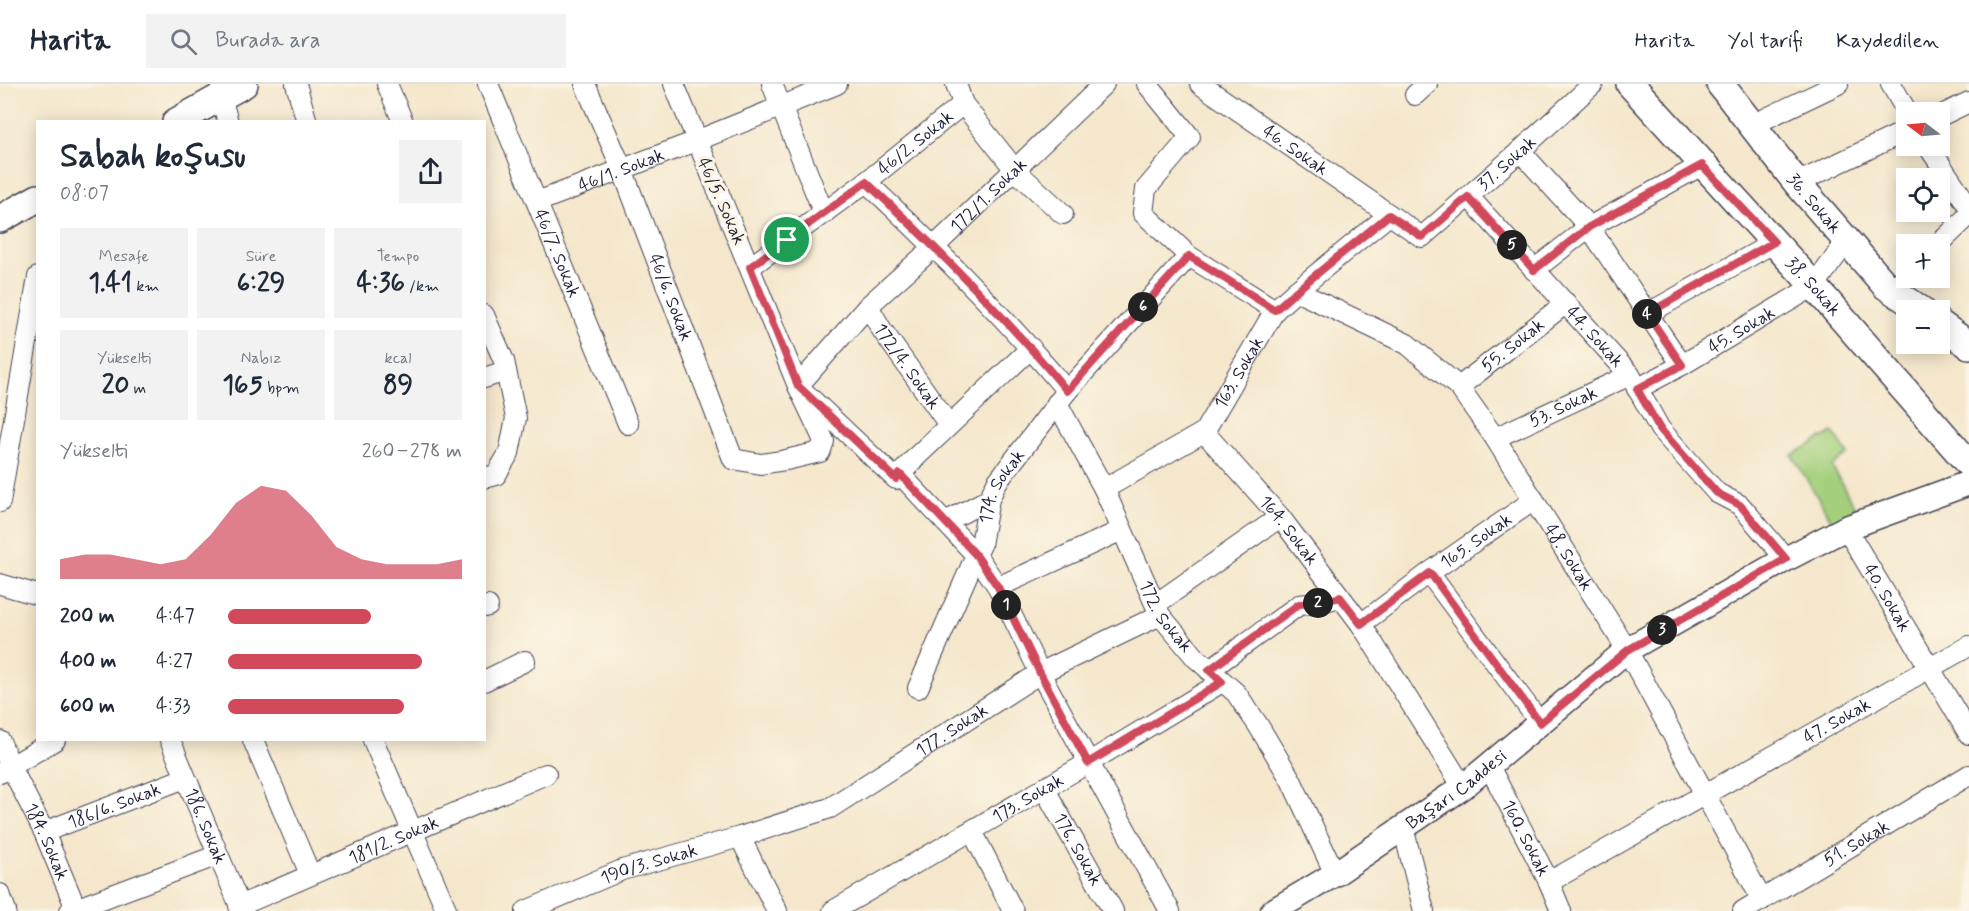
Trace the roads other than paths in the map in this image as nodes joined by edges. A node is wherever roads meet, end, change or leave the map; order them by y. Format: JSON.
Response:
{"nodes":[{"id":1,"x":296,"y":84,"type":"edge"},
{"id":2,"x":387,"y":84,"type":"edge"},
{"id":3,"x":488,"y":84,"type":"edge"},
{"id":4,"x":585,"y":84,"type":"edge"},
{"id":5,"x":674,"y":84,"type":"edge"},
{"id":6,"x":772,"y":84,"type":"edge"},
{"id":7,"x":837,"y":84,"type":"edge"},
{"id":8,"x":956,"y":84,"type":"edge"},
{"id":9,"x":1104,"y":84,"type":"edge"},
{"id":10,"x":1147,"y":84,"type":"edge"},
{"id":11,"x":1200,"y":84,"type":"edge"},
{"id":12,"x":1593,"y":84,"type":"edge"},
{"id":13,"x":1630,"y":84,"type":"edge"},
{"id":14,"x":1720,"y":84,"type":"edge"},
{"id":15,"x":1838,"y":84,"type":"edge"},
{"id":16,"x":1891,"y":84,"type":"edge"},
{"id":17,"x":231,"y":101,"type":"edge"},
{"id":18,"x":1901,"y":102,"type":"edge"},
{"id":19,"x":1969,"y":102,"type":"edge"},
{"id":20,"x":963,"y":104,"type":"junction"},
{"id":21,"x":781,"y":106,"type":"junction"},
{"id":22,"x":1950,"y":111,"type":"edge"},
{"id":23,"x":181,"y":120,"type":"edge"},
{"id":24,"x":307,"y":120,"type":"edge"},
{"id":25,"x":402,"y":120,"type":"edge"},
{"id":26,"x":1752,"y":125,"type":"junction"},
{"id":27,"x":1896,"y":136,"type":"edge"},
{"id":28,"x":696,"y":141,"type":"junction"},
{"id":29,"x":1520,"y":151,"type":"junction"},
{"id":30,"x":1935,"y":156,"type":"edge"},
{"id":31,"x":1702,"y":165,"type":"junction"},
{"id":32,"x":622,"y":169,"type":"junction"},
{"id":33,"x":1016,"y":171,"type":"junction"},
{"id":34,"x":866,"y":182,"type":"junction"},
{"id":35,"x":1797,"y":183,"type":"junction"},
{"id":36,"x":1468,"y":197,"type":"junction"},
{"id":37,"x":36,"y":199,"type":"edge"},
{"id":38,"x":537,"y":202,"type":"junction"},
{"id":39,"x":1969,"y":207,"type":"edge"},
{"id":40,"x":824,"y":214,"type":"junction"},
{"id":41,"x":1063,"y":214,"type":"dead end"},
{"id":42,"x":1389,"y":215,"type":"junction"},
{"id":43,"x":1969,"y":215,"type":"edge"},
{"id":44,"x":0,"y":219,"type":"edge"},
{"id":45,"x":1589,"y":227,"type":"junction"},
{"id":46,"x":1949,"y":234,"type":"edge"},
{"id":47,"x":1847,"y":241,"type":"junction"},
{"id":48,"x":1774,"y":242,"type":"junction"},
{"id":49,"x":935,"y":246,"type":"junction"},
{"id":50,"x":1189,"y":256,"type":"junction"},
{"id":51,"x":750,"y":267,"type":"junction"},
{"id":52,"x":1534,"y":270,"type":"junction"},
{"id":53,"x":1896,"y":282,"type":"edge"},
{"id":54,"x":1815,"y":286,"type":"junction"},
{"id":55,"x":1903,"y":288,"type":"edge"},
{"id":56,"x":1296,"y":291,"type":"junction"},
{"id":57,"x":1913,"y":300,"type":"edge"},
{"id":58,"x":36,"y":303,"type":"edge"},
{"id":59,"x":1566,"y":303,"type":"junction"},
{"id":60,"x":868,"y":306,"type":"junction"},
{"id":61,"x":1275,"y":310,"type":"junction"},
{"id":62,"x":1647,"y":314,"type":"junction"},
{"id":63,"x":486,"y":320,"type":"edge"},
{"id":64,"x":1950,"y":331,"type":"edge"},
{"id":65,"x":1969,"y":345,"type":"edge"},
{"id":66,"x":1032,"y":348,"type":"junction"},
{"id":67,"x":1682,"y":365,"type":"junction"},
{"id":68,"x":31,"y":367,"type":"edge"},
{"id":69,"x":506,"y":370,"type":"junction"},
{"id":70,"x":486,"y":377,"type":"edge"},
{"id":71,"x":1634,"y":382,"type":"junction"},
{"id":72,"x":798,"y":386,"type":"junction"},
{"id":73,"x":1459,"y":387,"type":"junction"},
{"id":74,"x":1062,"y":397,"type":"junction"},
{"id":75,"x":628,"y":424,"type":"dead end"},
{"id":76,"x":950,"y":425,"type":"junction"},
{"id":77,"x":1204,"y":432,"type":"junction"},
{"id":78,"x":1495,"y":438,"type":"junction"},
{"id":79,"x":786,"y":460,"type":"joint"},
{"id":80,"x":1969,"y":464,"type":"edge"},
{"id":81,"x":900,"y":474,"type":"junction"},
{"id":82,"x":490,"y":477,"type":"edge"},
{"id":83,"x":1969,"y":483,"type":"edge"},
{"id":84,"x":1104,"y":489,"type":"junction"},
{"id":85,"x":989,"y":498,"type":"junction"},
{"id":86,"x":1534,"y":500,"type":"junction"},
{"id":87,"x":0,"y":502,"type":"edge"},
{"id":88,"x":1280,"y":517,"type":"junction"},
{"id":89,"x":945,"y":522,"type":"junction"},
{"id":90,"x":1846,"y":528,"type":"junction"},
{"id":91,"x":1122,"y":530,"type":"junction"},
{"id":92,"x":976,"y":555,"type":"junction"},
{"id":93,"x":1786,"y":559,"type":"junction"},
{"id":94,"x":1430,"y":573,"type":"junction"},
{"id":95,"x":0,"y":584,"type":"edge"},
{"id":96,"x":998,"y":587,"type":"junction"},
{"id":97,"x":36,"y":594,"type":"edge"},
{"id":98,"x":1340,"y":597,"type":"junction"},
{"id":99,"x":1158,"y":609,"type":"junction"},
{"id":100,"x":1361,"y":624,"type":"junction"},
{"id":101,"x":1969,"y":646,"type":"edge"},
{"id":102,"x":1628,"y":650,"type":"junction"},
{"id":103,"x":525,"y":661,"type":"dead end"},
{"id":104,"x":1929,"y":668,"type":"junction"},
{"id":105,"x":1040,"y":673,"type":"junction"},
{"id":106,"x":1215,"y":676,"type":"junction"},
{"id":107,"x":486,"y":680,"type":"edge"},
{"id":108,"x":918,"y":688,"type":"dead end"},
{"id":109,"x":1540,"y":723,"type":"junction"},
{"id":110,"x":1969,"y":734,"type":"edge"},
{"id":111,"x":0,"y":741,"type":"edge"},
{"id":112,"x":53,"y":741,"type":"edge"},
{"id":113,"x":170,"y":741,"type":"edge"},
{"id":114,"x":254,"y":741,"type":"edge"},
{"id":115,"x":374,"y":741,"type":"edge"},
{"id":116,"x":1088,"y":763,"type":"junction"},
{"id":117,"x":1489,"y":766,"type":"junction"},
{"id":118,"x":5,"y":770,"type":"edge"},
{"id":119,"x":546,"y":774,"type":"dead end"},
{"id":120,"x":1969,"y":775,"type":"edge"},
{"id":121,"x":185,"y":778,"type":"junction"},
{"id":122,"x":1463,"y":787,"type":"junction"},
{"id":123,"x":1044,"y":788,"type":"junction"},
{"id":124,"x":1704,"y":794,"type":"junction"},
{"id":125,"x":1403,"y":827,"type":"junction"},
{"id":126,"x":411,"y":831,"type":"junction"},
{"id":127,"x":972,"y":831,"type":"junction"},
{"id":128,"x":44,"y":832,"type":"junction"},
{"id":129,"x":740,"y":837,"type":"junction"},
{"id":130,"x":218,"y":855,"type":"junction"},
{"id":131,"x":1335,"y":873,"type":"junction"},
{"id":132,"x":310,"y":874,"type":"junction"},
{"id":133,"x":1549,"y":882,"type":"junction"},
{"id":134,"x":0,"y":894,"type":"edge"},
{"id":135,"x":1762,"y":900,"type":"junction"},
{"id":136,"x":1300,"y":903,"type":"edge"},
{"id":137,"x":240,"y":908,"type":"edge"},
{"id":138,"x":74,"y":910,"type":"edge"},
{"id":139,"x":6,"y":911,"type":"edge"},
{"id":140,"x":447,"y":911,"type":"edge"},
{"id":141,"x":526,"y":911,"type":"edge"},
{"id":142,"x":777,"y":911,"type":"edge"},
{"id":143,"x":832,"y":911,"type":"edge"},
{"id":144,"x":1013,"y":911,"type":"edge"},
{"id":145,"x":1113,"y":911,"type":"edge"},
{"id":146,"x":1170,"y":911,"type":"edge"},
{"id":147,"x":1272,"y":911,"type":"edge"},
{"id":148,"x":1424,"y":911,"type":"edge"},
{"id":149,"x":1561,"y":911,"type":"edge"},
{"id":150,"x":1743,"y":911,"type":"edge"}],
"edges":[{"from":1,"to":24,"type":"street"},
{"from":2,"to":25,"type":"street"},
{"from":3,"to":38,"type":"street","name":"46/7. Sokak"},
{"from":4,"to":32,"type":"street","name":"46/6. Sokak"},
{"from":5,"to":28,"type":"street","name":"46/5. Sokak"},
{"from":6,"to":21,"type":"street"},
{"from":7,"to":21,"type":"street","name":"46/1. Sokak"},
{"from":8,"to":20,"type":"street","name":"46/2. Sokak"},
{"from":9,"to":33,"type":"street","name":"172/1. Sokak"},
{"from":10,"to":50,"type":"street"},
{"from":11,"to":42,"type":"street","name":"46. Sokak"},
{"from":12,"to":29,"type":"street","name":"37. Sokak"},
{"from":13,"to":31,"type":"main road","name":"38. Sokak"},
{"from":14,"to":26,"type":"main road","name":"36. Sokak"},
{"from":15,"to":26,"type":"street"},
{"from":16,"to":18,"type":"street"},
{"from":17,"to":23,"type":"main road"},
{"from":19,"to":22,"type":"street"},
{"from":20,"to":33,"type":"street","name":"46/2. Sokak"},
{"from":20,"to":34,"type":"street","name":"46/2. Sokak"},
{"from":21,"to":28,"type":"street","name":"46/1. Sokak"},
{"from":21,"to":40,"type":"street"},
{"from":26,"to":35,"type":"main road","name":"36. Sokak"},
{"from":27,"to":35,"type":"street"},
{"from":28,"to":32,"type":"street","name":"46/1. Sokak"},
{"from":28,"to":51,"type":"street","name":"46/5. Sokak"},
{"from":29,"to":36,"type":"street","name":"37. Sokak"},
{"from":29,"to":45,"type":"street"},
{"from":30,"to":39,"type":"street"},
{"from":31,"to":45,"type":"street"},
{"from":31,"to":48,"type":"main road","name":"38. Sokak"},
{"from":32,"to":38,"type":"street","name":"46/1. Sokak"},
{"from":32,"to":79,"type":"street","name":"46/6. Sokak"},
{"from":33,"to":41,"type":"street","name":"46/2. Sokak"},
{"from":33,"to":49,"type":"street","name":"172/1. Sokak"},
{"from":34,"to":40,"type":"street","name":"46/2. Sokak"},
{"from":34,"to":49,"type":"street","name":"172. Sokak"},
{"from":35,"to":47,"type":"main road","name":"36. Sokak"},
{"from":36,"to":42,"type":"street","name":"37. Sokak"},
{"from":36,"to":52,"type":"street","name":"44. Sokak"},
{"from":37,"to":44,"type":"main road"},
{"from":38,"to":75,"type":"street","name":"46/7. Sokak"},
{"from":40,"to":51,"type":"street","name":"46/2. Sokak"},
{"from":42,"to":56,"type":"street","name":"163. Sokak"},
{"from":43,"to":46,"type":"street"},
{"from":45,"to":52,"type":"street"},
{"from":45,"to":62,"type":"street"},
{"from":47,"to":53,"type":"main road","name":"36. Sokak"},
{"from":47,"to":54,"type":"street"},
{"from":48,"to":54,"type":"main road","name":"38. Sokak"},
{"from":48,"to":62,"type":"street"},
{"from":49,"to":60,"type":"street","name":"172/1. Sokak"},
{"from":49,"to":66,"type":"street","name":"172. Sokak"},
{"from":50,"to":61,"type":"street"},
{"from":50,"to":74,"type":"street","name":"174. Sokak"},
{"from":51,"to":72,"type":"street","name":"46/5. Sokak"},
{"from":52,"to":59,"type":"street","name":"44. Sokak"},
{"from":54,"to":67,"type":"street","name":"45. Sokak"},
{"from":54,"to":80,"type":"main road","name":"38. Sokak"},
{"from":55,"to":57,"type":"main road","name":"36. Sokak"},
{"from":56,"to":61,"type":"street","name":"163. Sokak"},
{"from":56,"to":73,"type":"street","name":"48. Sokak"},
{"from":58,"to":68,"type":"street"},
{"from":59,"to":71,"type":"street","name":"44. Sokak"},
{"from":59,"to":73,"type":"street","name":"55. Sokak"},
{"from":60,"to":72,"type":"street","name":"172/1. Sokak"},
{"from":60,"to":76,"type":"street","name":"172/4. Sokak"},
{"from":61,"to":77,"type":"street","name":"163. Sokak"},
{"from":62,"to":67,"type":"street"},
{"from":63,"to":69,"type":"street"},
{"from":64,"to":65,"type":"main road"},
{"from":66,"to":74,"type":"street","name":"172. Sokak"},
{"from":66,"to":76,"type":"street"},
{"from":67,"to":71,"type":"street","name":"45. Sokak"},
{"from":68,"to":87,"type":"street"},
{"from":69,"to":70,"type":"street"},
{"from":69,"to":82,"type":"street"},
{"from":71,"to":78,"type":"street","name":"53. Sokak"},
{"from":71,"to":93,"type":"street","name":"44. Sokak"},
{"from":72,"to":79,"type":"street","name":"46/5. Sokak"},
{"from":72,"to":81,"type":"street"},
{"from":73,"to":78,"type":"street","name":"48. Sokak"},
{"from":74,"to":84,"type":"street","name":"172. Sokak"},
{"from":74,"to":85,"type":"street","name":"174. Sokak"},
{"from":76,"to":81,"type":"street"},
{"from":77,"to":84,"type":"street"},
{"from":77,"to":88,"type":"street","name":"164. Sokak"},
{"from":78,"to":86,"type":"street","name":"48. Sokak"},
{"from":81,"to":89,"type":"street"},
{"from":83,"to":90,"type":"street","name":"Başarı Caddesi"},
{"from":84,"to":91,"type":"street","name":"172. Sokak"},
{"from":85,"to":89,"type":"street"},
{"from":85,"to":92,"type":"street","name":"174. Sokak"},
{"from":86,"to":94,"type":"street","name":"165. Sokak"},
{"from":86,"to":102,"type":"street","name":"48. Sokak"},
{"from":88,"to":98,"type":"street","name":"164. Sokak"},
{"from":88,"to":99,"type":"street","name":"177. Sokak"},
{"from":89,"to":92,"type":"street"},
{"from":90,"to":93,"type":"street","name":"Başarı Caddesi"},
{"from":90,"to":104,"type":"street","name":"40. Sokak"},
{"from":91,"to":96,"type":"street"},
{"from":91,"to":99,"type":"street","name":"172. Sokak"},
{"from":92,"to":96,"type":"street"},
{"from":92,"to":108,"type":"street","name":"174. Sokak"},
{"from":93,"to":102,"type":"street","name":"Başarı Caddesi"},
{"from":94,"to":100,"type":"street","name":"165. Sokak"},
{"from":94,"to":109,"type":"street"},
{"from":95,"to":97,"type":"street"},
{"from":96,"to":105,"type":"street"},
{"from":98,"to":100,"type":"street","name":"164. Sokak"},
{"from":98,"to":106,"type":"street","name":"173. Sokak"},
{"from":99,"to":105,"type":"street","name":"177. Sokak"},
{"from":99,"to":106,"type":"street","name":"172. Sokak"},
{"from":100,"to":122,"type":"street","name":"164. Sokak"},
{"from":101,"to":104,"type":"street","name":"47. Sokak"},
{"from":102,"to":109,"type":"street","name":"Başarı Caddesi"},
{"from":102,"to":124,"type":"street","name":"48. Sokak"},
{"from":103,"to":107,"type":"street"},
{"from":104,"to":110,"type":"street","name":"40. Sokak"},
{"from":104,"to":124,"type":"street","name":"47. Sokak"},
{"from":105,"to":116,"type":"street"},
{"from":105,"to":129,"type":"street","name":"177. Sokak"},
{"from":106,"to":116,"type":"street","name":"173. Sokak"},
{"from":106,"to":131,"type":"street","name":"172. Sokak"},
{"from":109,"to":117,"type":"street","name":"Başarı Caddesi"},
{"from":111,"to":118,"type":"street","name":"184. Sokak"},
{"from":112,"to":118,"type":"street"},
{"from":113,"to":121,"type":"street","name":"186. Sokak"},
{"from":114,"to":132,"type":"street"},
{"from":115,"to":126,"type":"street"},
{"from":116,"to":123,"type":"street","name":"173. Sokak"},
{"from":116,"to":146,"type":"street"},
{"from":117,"to":122,"type":"street","name":"Başarı Caddesi"},
{"from":117,"to":133,"type":"street","name":"160. Sokak"},
{"from":118,"to":128,"type":"street","name":"184. Sokak"},
{"from":119,"to":126,"type":"street","name":"181/2. Sokak"},
{"from":120,"to":135,"type":"street","name":"51. Sokak"},
{"from":121,"to":128,"type":"street","name":"186/6. Sokak"},
{"from":121,"to":130,"type":"street","name":"186. Sokak"},
{"from":122,"to":125,"type":"street","name":"Başarı Caddesi"},
{"from":123,"to":127,"type":"street","name":"173. Sokak"},
{"from":123,"to":145,"type":"street","name":"176. Sokak"},
{"from":124,"to":133,"type":"street","name":"47. Sokak"},
{"from":124,"to":135,"type":"street","name":"48. Sokak"},
{"from":125,"to":131,"type":"street","name":"Başarı Caddesi"},
{"from":125,"to":148,"type":"street"},
{"from":126,"to":132,"type":"street","name":"181/2. Sokak"},
{"from":126,"to":140,"type":"street"},
{"from":127,"to":143,"type":"street","name":"173. Sokak"},
{"from":127,"to":144,"type":"street"},
{"from":128,"to":138,"type":"street","name":"184. Sokak"},
{"from":129,"to":141,"type":"street","name":"190/3. Sokak"},
{"from":129,"to":142,"type":"street"},
{"from":130,"to":137,"type":"street","name":"186. Sokak"},
{"from":130,"to":138,"type":"street"},
{"from":131,"to":136,"type":"street","name":"Başarı Caddesi"},
{"from":132,"to":137,"type":"street","name":"181/2. Sokak"},
{"from":133,"to":149,"type":"street","name":"160. Sokak"},
{"from":134,"to":139,"type":"street"},
{"from":135,"to":150,"type":"street","name":"51. Sokak"},
{"from":136,"to":147,"type":"street","name":"Başarı Caddesi"}]}
